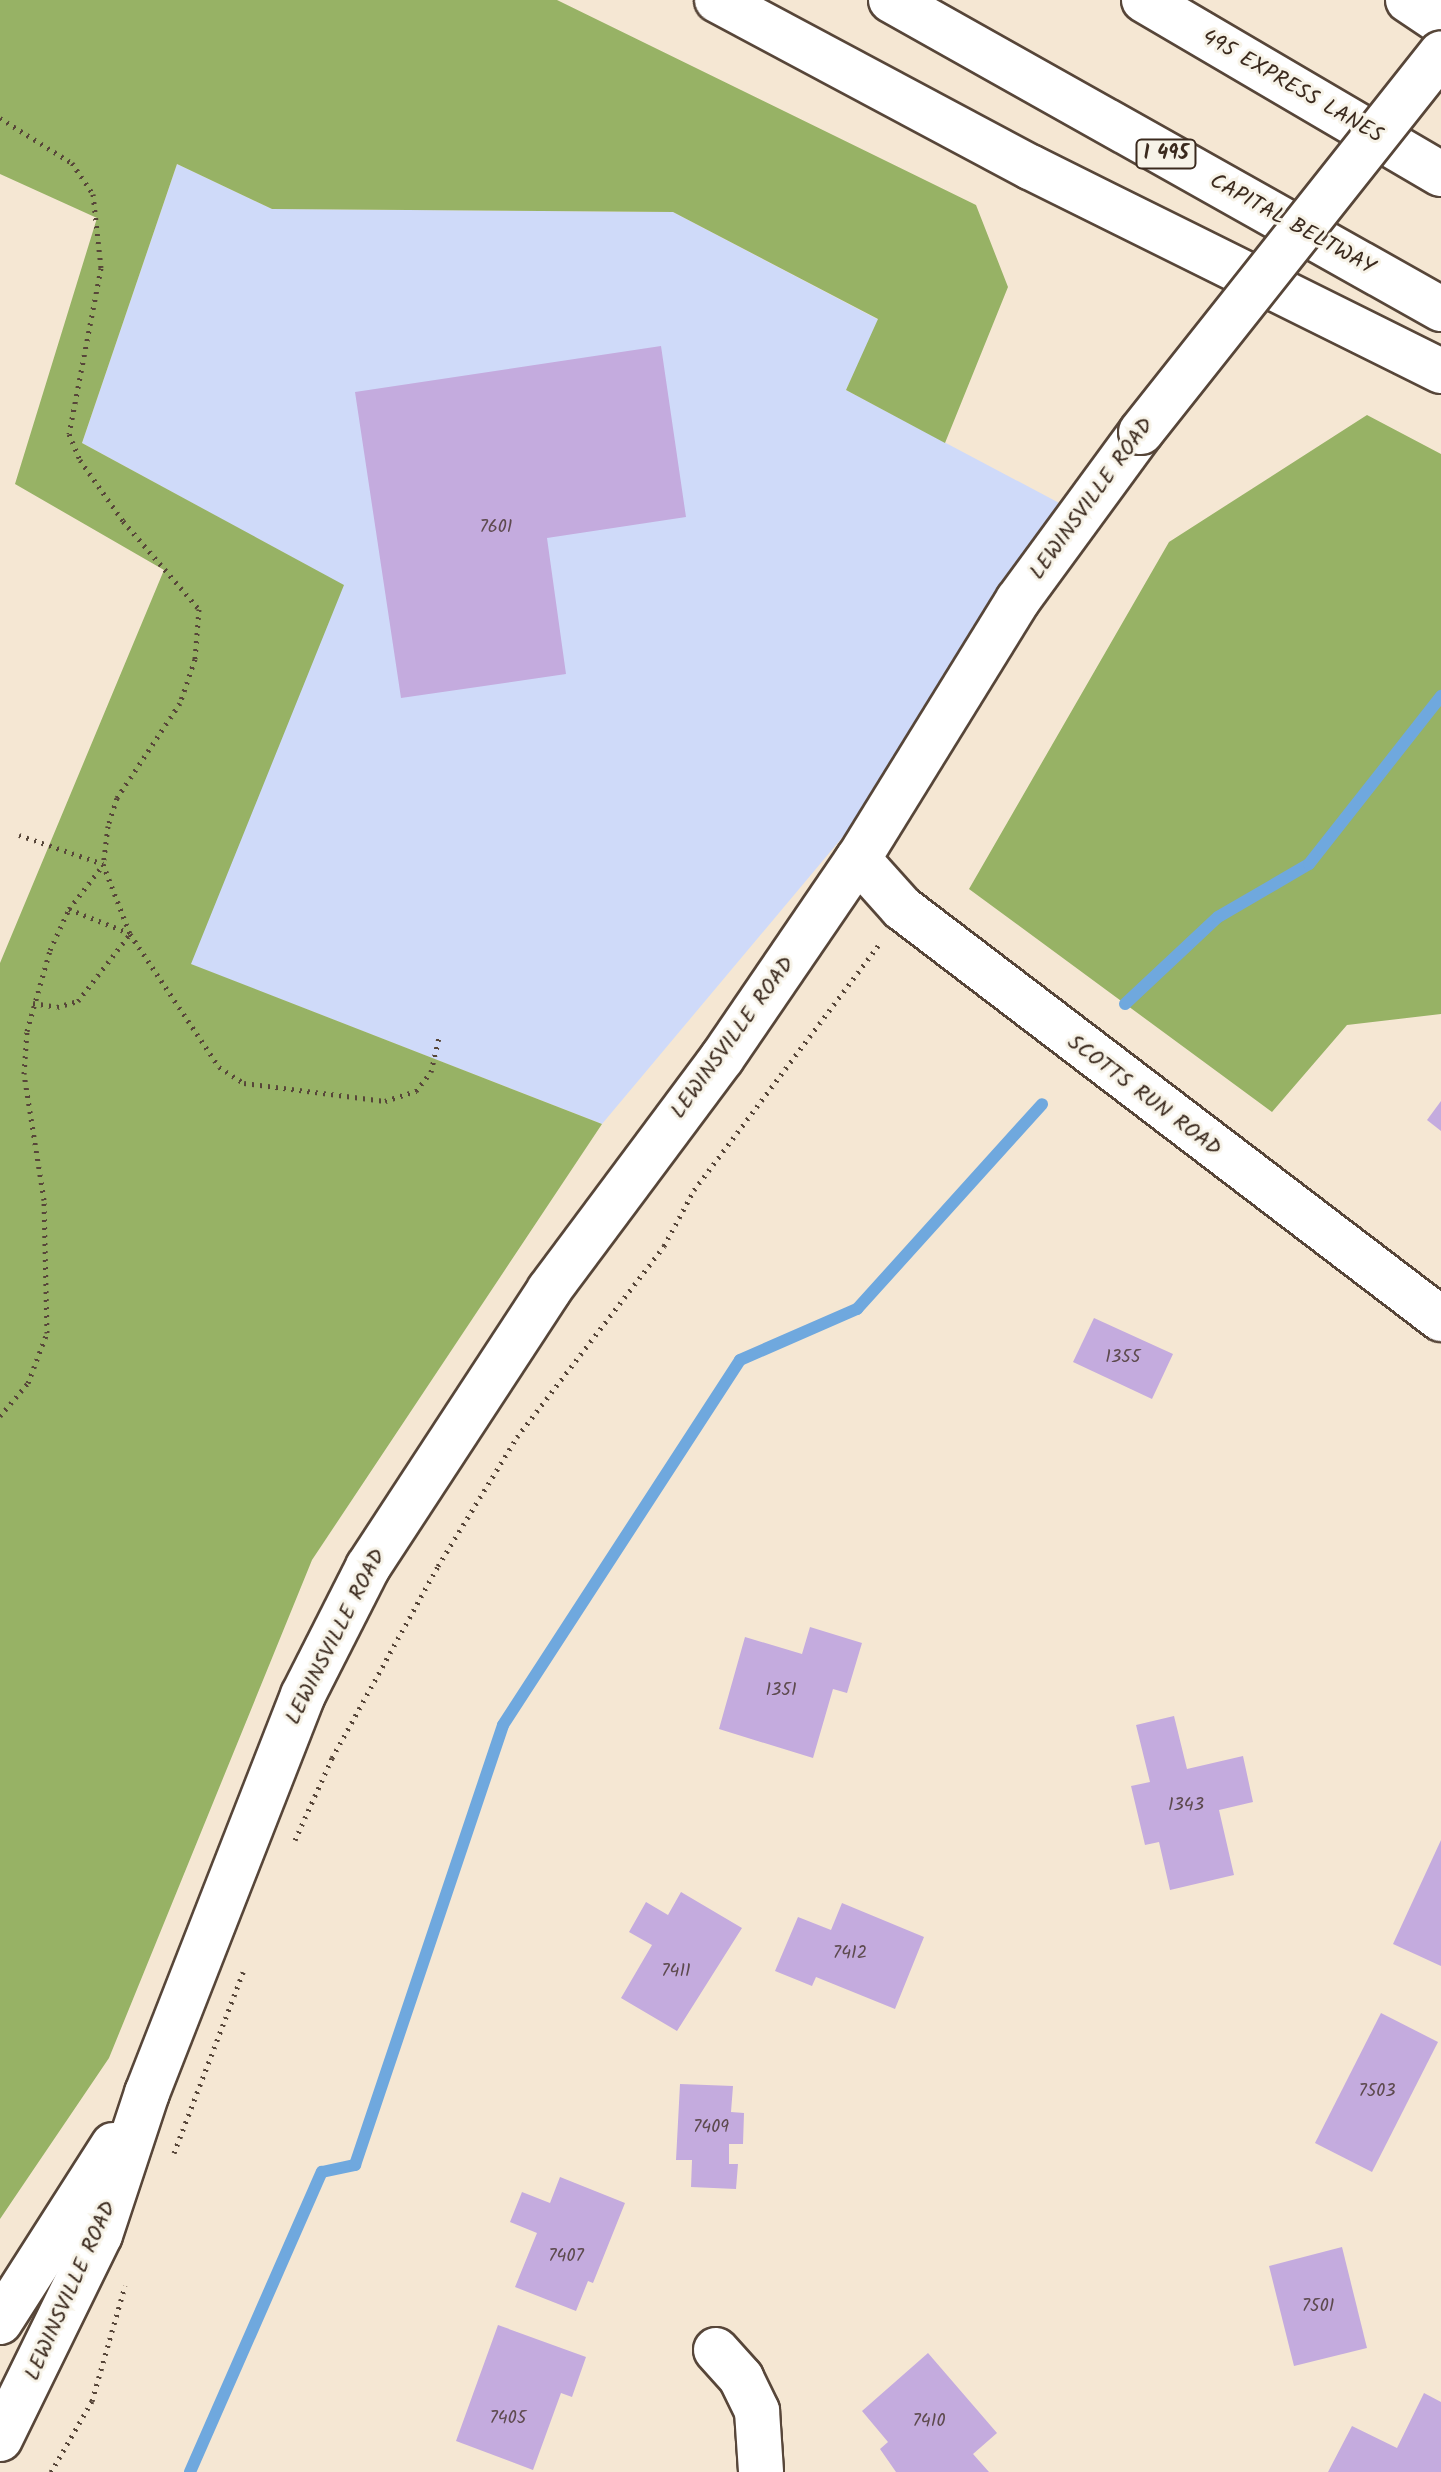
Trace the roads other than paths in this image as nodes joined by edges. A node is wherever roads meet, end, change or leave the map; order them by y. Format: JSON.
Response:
{"nodes":[{"id":1,"x":717,"y":0,"type":"edge"},
{"id":2,"x":891,"y":0,"type":"edge"},
{"id":3,"x":1144,"y":0,"type":"edge"},
{"id":4,"x":1408,"y":0,"type":"edge"},
{"id":5,"x":1441,"y":22,"type":"edge"},
{"id":6,"x":1441,"y":54,"type":"edge"},
{"id":7,"x":1441,"y":174,"type":"edge"},
{"id":8,"x":1441,"y":309,"type":"edge"},
{"id":9,"x":1441,"y":371,"type":"edge"},
{"id":10,"x":858,"y":859,"type":"junction"},
{"id":11,"x":1441,"y":1319,"type":"edge"},
{"id":12,"x":147,"y":2093,"type":"junction"},
{"id":13,"x":0,"y":2322,"type":"edge"},
{"id":14,"x":716,"y":2350,"type":"dead end"},
{"id":15,"x":0,"y":2439,"type":"edge"},
{"id":16,"x":761,"y":2472,"type":"edge"}],
"edges":[{"from":1,"to":9,"type":"main road"},
{"from":2,"to":8,"type":"main road","name":"CAPITAL BELTWAY","number":"I 495"},
{"from":3,"to":7,"type":"main road","name":"495 EXPRESS LANES"},
{"from":4,"to":5,"type":"main road"},
{"from":6,"to":10,"type":"main road","name":"LEWINSVILLE ROAD","bridge":true},
{"from":10,"to":11,"type":"main road","name":"SCOTTS RUN ROAD"},
{"from":10,"to":12,"type":"main road","name":"LEWINSVILLE ROAD"},
{"from":12,"to":13,"type":"main road","name":"LEWINSVILLE ROAD"},
{"from":12,"to":15,"type":"main road","name":"LEWINSVILLE ROAD"},
{"from":14,"to":16,"type":"main road"}]}
